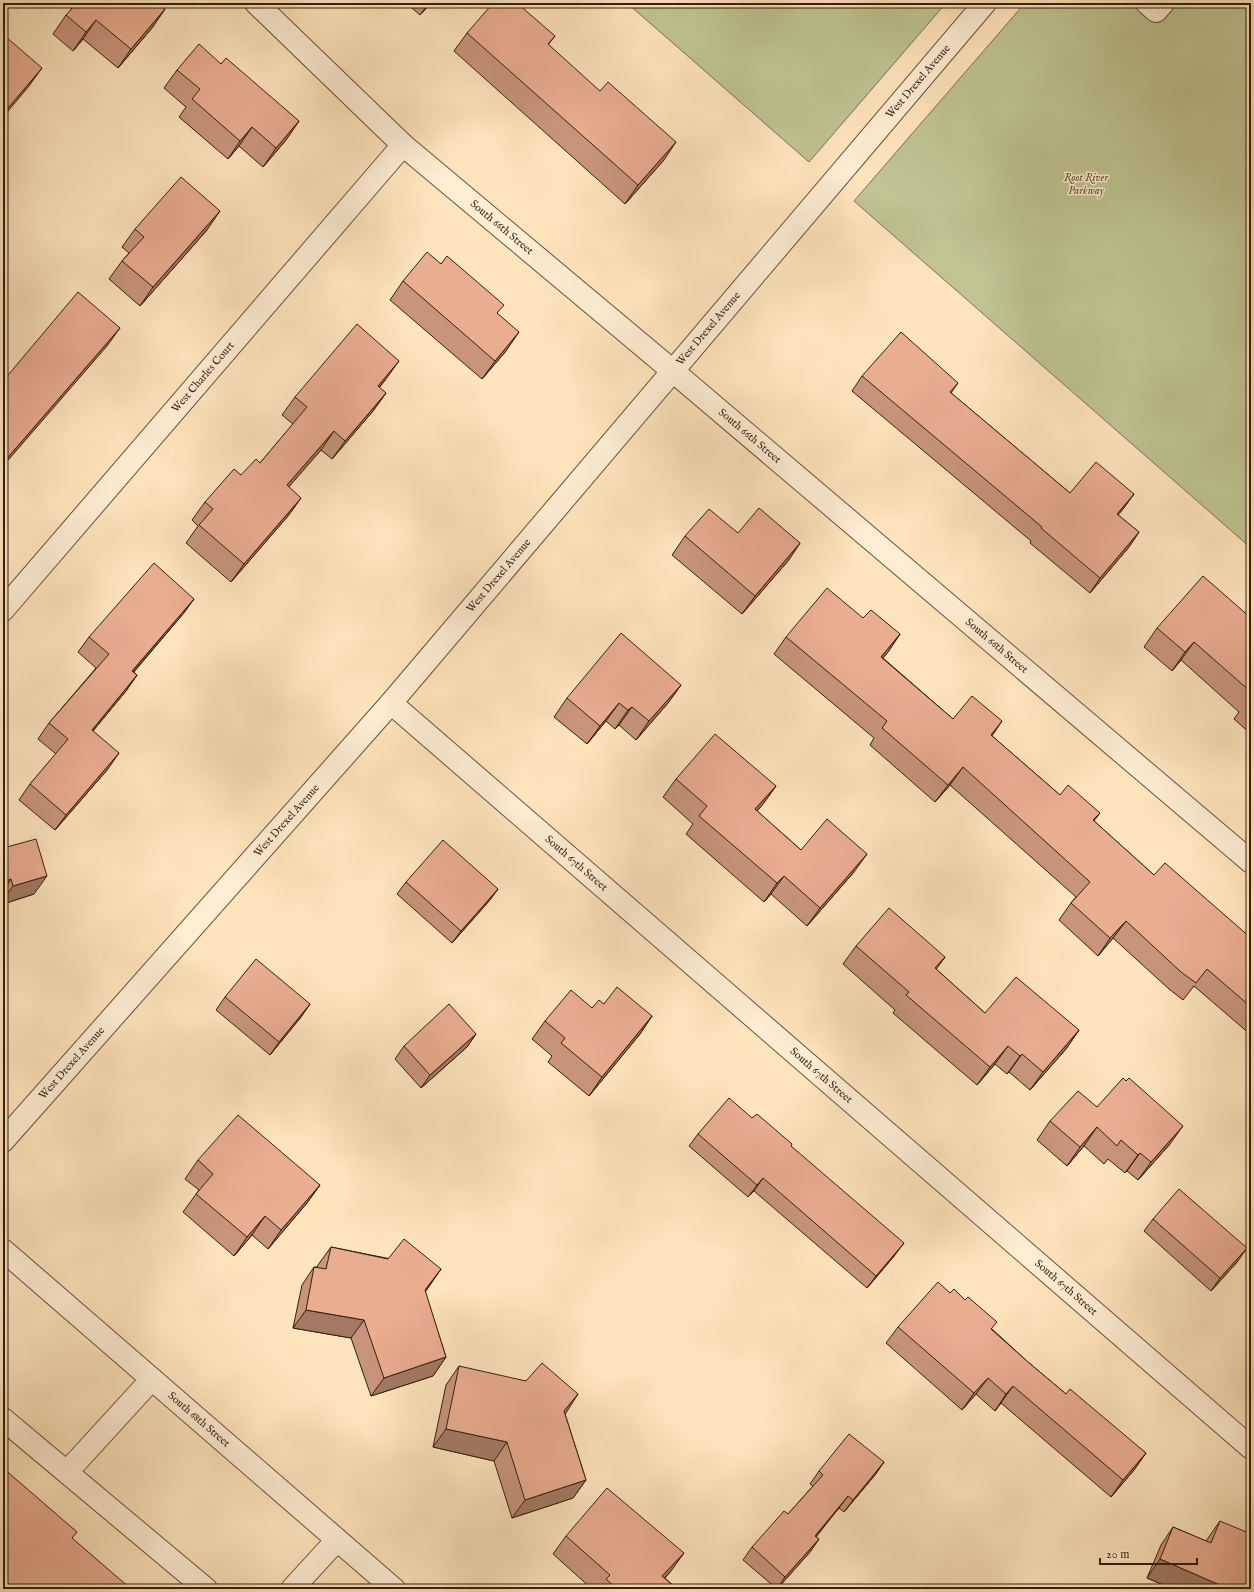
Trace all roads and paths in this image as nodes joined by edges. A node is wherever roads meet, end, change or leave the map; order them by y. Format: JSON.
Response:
{"nodes":[{"id":1,"x":256,"y":3,"type":"edge"},
{"id":2,"x":985,"y":3,"type":"edge"},
{"id":3,"x":1147,"y":3,"type":"edge"},
{"id":4,"x":1163,"y":3,"type":"edge"},
{"id":5,"x":403,"y":145,"type":"junction"},
{"id":6,"x":674,"y":372,"type":"junction"},
{"id":7,"x":3,"y":610,"type":"edge"},
{"id":8,"x":392,"y":703,"type":"junction"},
{"id":9,"x":1251,"y":862,"type":"edge"},
{"id":10,"x":3,"y":1141,"type":"edge"},
{"id":11,"x":3,"y":1250,"type":"edge"},
{"id":12,"x":152,"y":1379,"type":"junction"},
{"id":13,"x":3,"y":1419,"type":"edge"},
{"id":14,"x":1251,"y":1448,"type":"edge"},
{"id":15,"x":67,"y":1472,"type":"junction"},
{"id":16,"x":337,"y":1540,"type":"junction"},
{"id":17,"x":206,"y":1589,"type":"edge"},
{"id":18,"x":292,"y":1589,"type":"edge"},
{"id":19,"x":394,"y":1589,"type":"edge"}],
"edges":[{"from":1,"to":5,"type":"street","name":"South 66th Street"},
{"from":2,"to":6,"type":"street","name":"West Drexel Avenue"},
{"from":3,"to":4,"type":"street"},
{"from":5,"to":6,"type":"street","name":"South 66th Street"},
{"from":5,"to":7,"type":"street","name":"West Charles Court"},
{"from":6,"to":8,"type":"street","name":"West Drexel Avenue"},
{"from":6,"to":9,"type":"street","name":"South 66th Street"},
{"from":8,"to":10,"type":"street","name":"West Drexel Avenue"},
{"from":8,"to":14,"type":"street","name":"South 67th Street"},
{"from":11,"to":12,"type":"street","name":"South 68th Street"},
{"from":12,"to":15,"type":"street"},
{"from":12,"to":16,"type":"street","name":"South 68th Street"},
{"from":13,"to":15,"type":"street"},
{"from":15,"to":17,"type":"street"},
{"from":16,"to":18,"type":"street"},
{"from":16,"to":19,"type":"street","name":"South 68th Street"}]}
